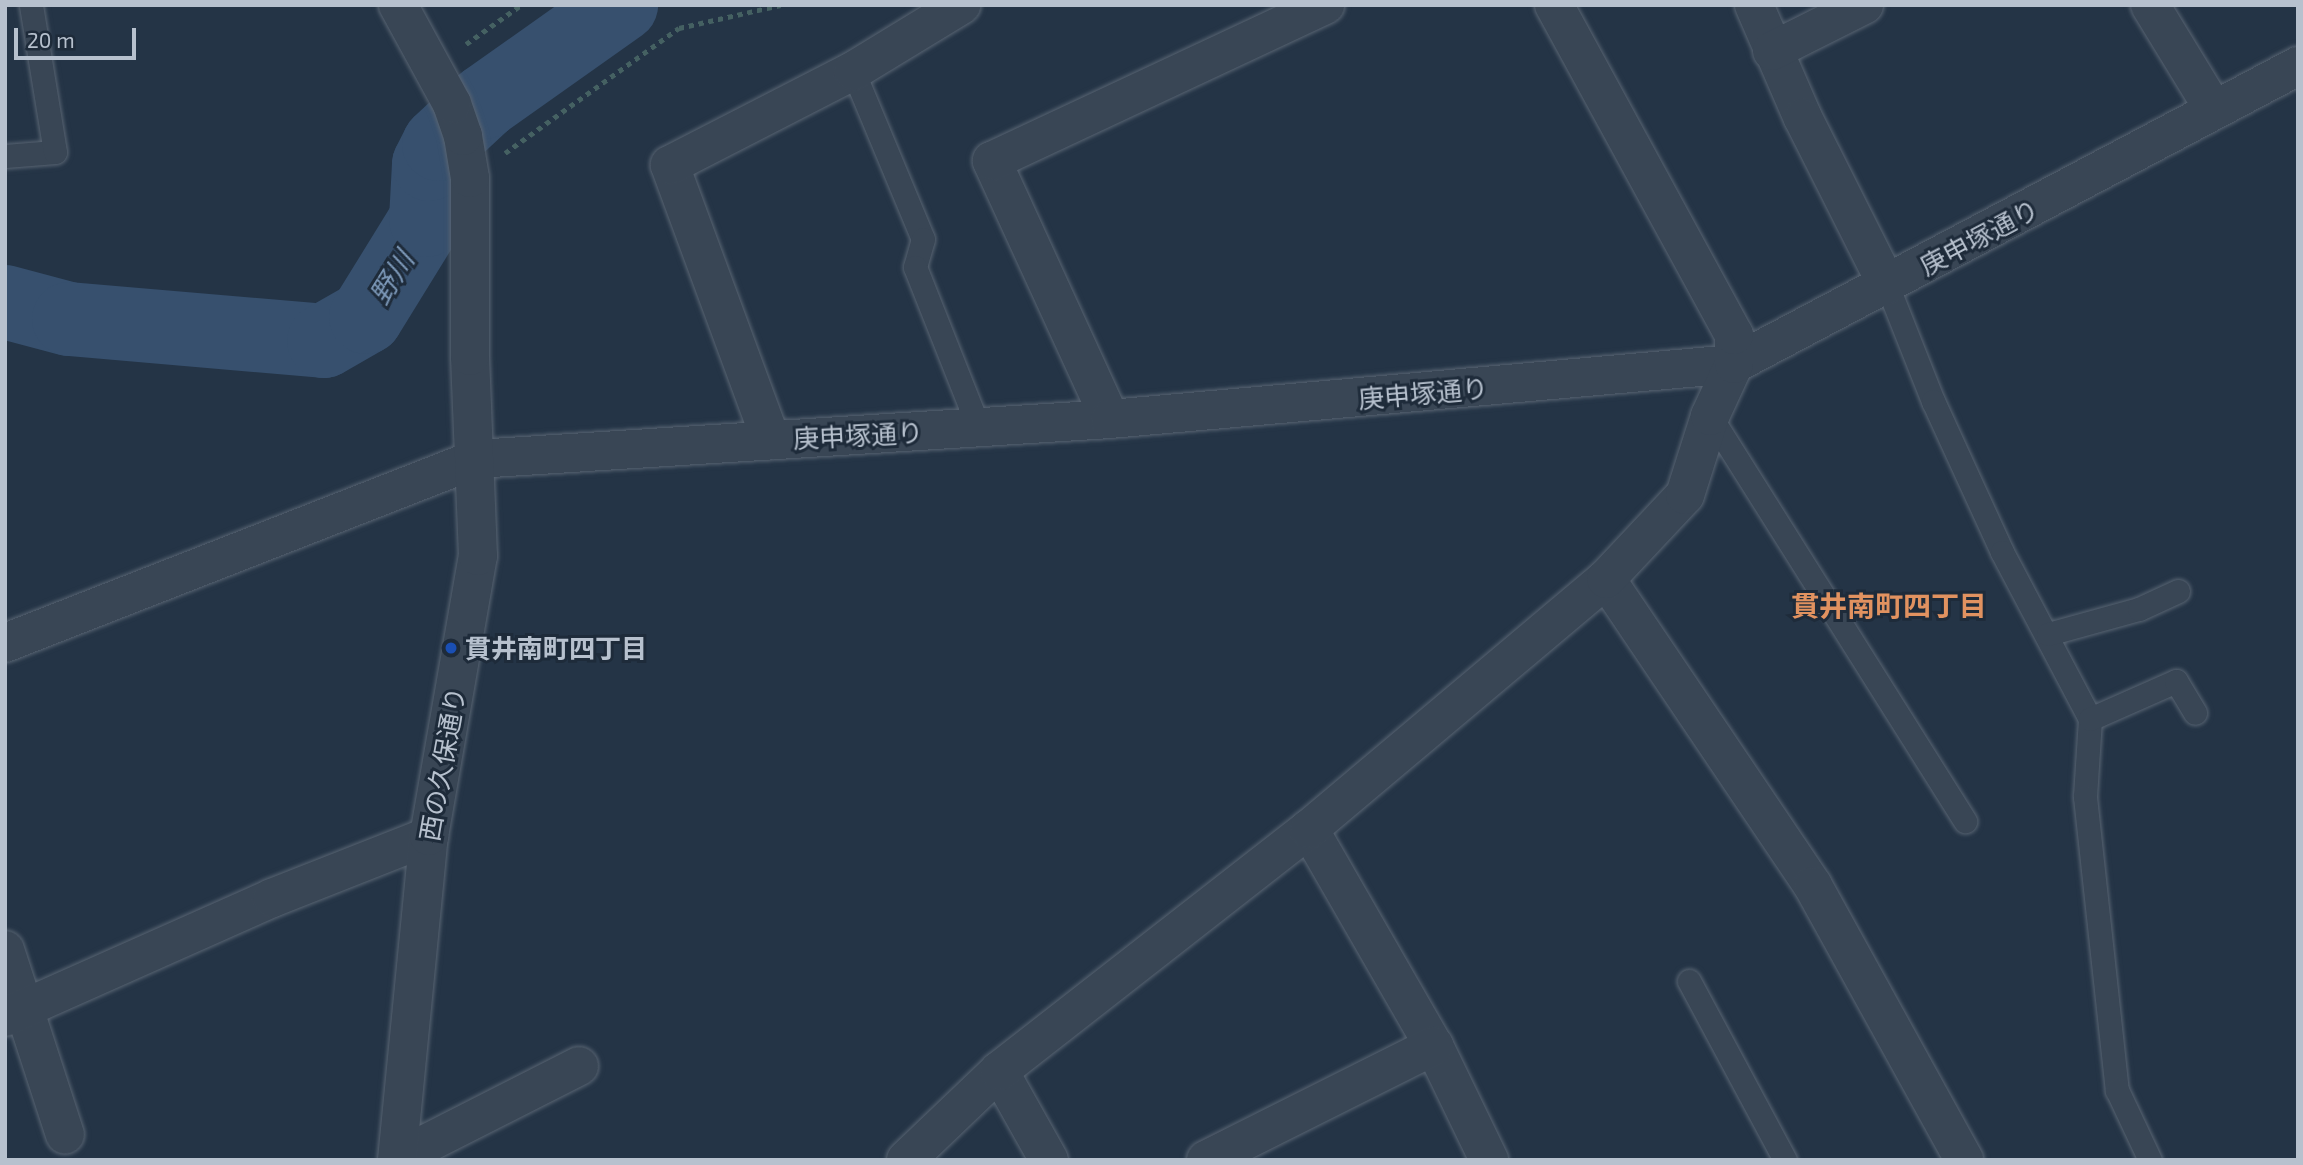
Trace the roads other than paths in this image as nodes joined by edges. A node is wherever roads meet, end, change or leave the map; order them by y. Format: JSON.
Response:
{"nodes":[{"id":1,"x":31,"y":5,"type":"edge"},
{"id":2,"x":398,"y":5,"type":"edge"},
{"id":3,"x":961,"y":5,"type":"edge"},
{"id":4,"x":1325,"y":5,"type":"edge"},
{"id":5,"x":1554,"y":5,"type":"edge"},
{"id":6,"x":1754,"y":5,"type":"edge"},
{"id":7,"x":1864,"y":5,"type":"edge"},
{"id":8,"x":2150,"y":5,"type":"edge"},
{"id":9,"x":1772,"y":51,"type":"junction"},
{"id":10,"x":2298,"y":66,"type":"edge"},
{"id":11,"x":853,"y":71,"type":"junction"},
{"id":12,"x":2214,"y":110,"type":"junction"},
{"id":13,"x":5,"y":156,"type":"edge"},
{"id":14,"x":1887,"y":285,"type":"junction"},
{"id":15,"x":1734,"y":364,"type":"junction"},
{"id":16,"x":1710,"y":416,"type":"junction"},
{"id":17,"x":1110,"y":419,"type":"junction"},
{"id":18,"x":979,"y":429,"type":"junction"},
{"id":19,"x":771,"y":440,"type":"junction"},
{"id":20,"x":476,"y":459,"type":"junction"},
{"id":21,"x":1606,"y":579,"type":"junction"},
{"id":22,"x":2178,"y":591,"type":"dead end"},
{"id":23,"x":2048,"y":634,"type":"junction"},
{"id":24,"x":5,"y":643,"type":"edge"},
{"id":25,"x":2195,"y":713,"type":"dead end"},
{"id":26,"x":2090,"y":719,"type":"junction"},
{"id":27,"x":1965,"y":821,"type":"dead end"},
{"id":28,"x":1309,"y":829,"type":"junction"},
{"id":29,"x":429,"y":835,"type":"junction"},
{"id":30,"x":5,"y":950,"type":"edge"},
{"id":31,"x":1689,"y":981,"type":"dead end"},
{"id":32,"x":15,"y":1013,"type":"edge"},
{"id":33,"x":1434,"y":1045,"type":"junction"},
{"id":34,"x":579,"y":1066,"type":"dead end"},
{"id":35,"x":999,"y":1071,"type":"junction"},
{"id":36,"x":65,"y":1135,"type":"dead end"},
{"id":37,"x":1957,"y":1157,"type":"edge"},
{"id":38,"x":398,"y":1159,"type":"edge"},
{"id":39,"x":906,"y":1160,"type":"edge"},
{"id":40,"x":1049,"y":1160,"type":"edge"},
{"id":41,"x":1206,"y":1160,"type":"edge"},
{"id":42,"x":1489,"y":1160,"type":"edge"},
{"id":43,"x":1785,"y":1160,"type":"edge"},
{"id":44,"x":2150,"y":1160,"type":"edge"}],
"edges":[{"from":1,"to":13,"type":"lane"},
{"from":2,"to":20,"type":"street","name":"西の久保通り"},
{"from":3,"to":11,"type":"street"},
{"from":4,"to":17,"type":"street"},
{"from":5,"to":15,"type":"street"},
{"from":6,"to":9,"type":"street"},
{"from":7,"to":9,"type":"street"},
{"from":8,"to":12,"type":"street"},
{"from":9,"to":14,"type":"street"},
{"from":10,"to":12,"type":"street","name":"庚申塚通り"},
{"from":11,"to":18,"type":"lane"},
{"from":11,"to":19,"type":"street"},
{"from":12,"to":14,"type":"street","name":"庚申塚通り"},
{"from":14,"to":15,"type":"street","name":"庚申塚通り"},
{"from":14,"to":23,"type":"lane"},
{"from":15,"to":16,"type":"street"},
{"from":15,"to":17,"type":"street","name":"庚申塚通り"},
{"from":16,"to":21,"type":"street"},
{"from":16,"to":27,"type":"lane"},
{"from":17,"to":18,"type":"street","name":"庚申塚通り"},
{"from":18,"to":19,"type":"street","name":"庚申塚通り"},
{"from":19,"to":20,"type":"street","name":"庚申塚通り"},
{"from":20,"to":24,"type":"street","name":"庚申塚通り"},
{"from":20,"to":29,"type":"street","name":"西の久保通り"},
{"from":21,"to":28,"type":"street"},
{"from":21,"to":37,"type":"street"},
{"from":22,"to":23,"type":"lane"},
{"from":23,"to":26,"type":"lane"},
{"from":25,"to":26,"type":"lane"},
{"from":26,"to":44,"type":"lane"},
{"from":28,"to":33,"type":"street"},
{"from":28,"to":35,"type":"street"},
{"from":29,"to":32,"type":"street"},
{"from":29,"to":38,"type":"street","name":"西の久保通り"},
{"from":30,"to":32,"type":"street"},
{"from":31,"to":43,"type":"lane"},
{"from":32,"to":36,"type":"street"},
{"from":33,"to":41,"type":"street"},
{"from":33,"to":42,"type":"street"},
{"from":34,"to":38,"type":"street"},
{"from":35,"to":39,"type":"street"},
{"from":35,"to":40,"type":"street"}]}
